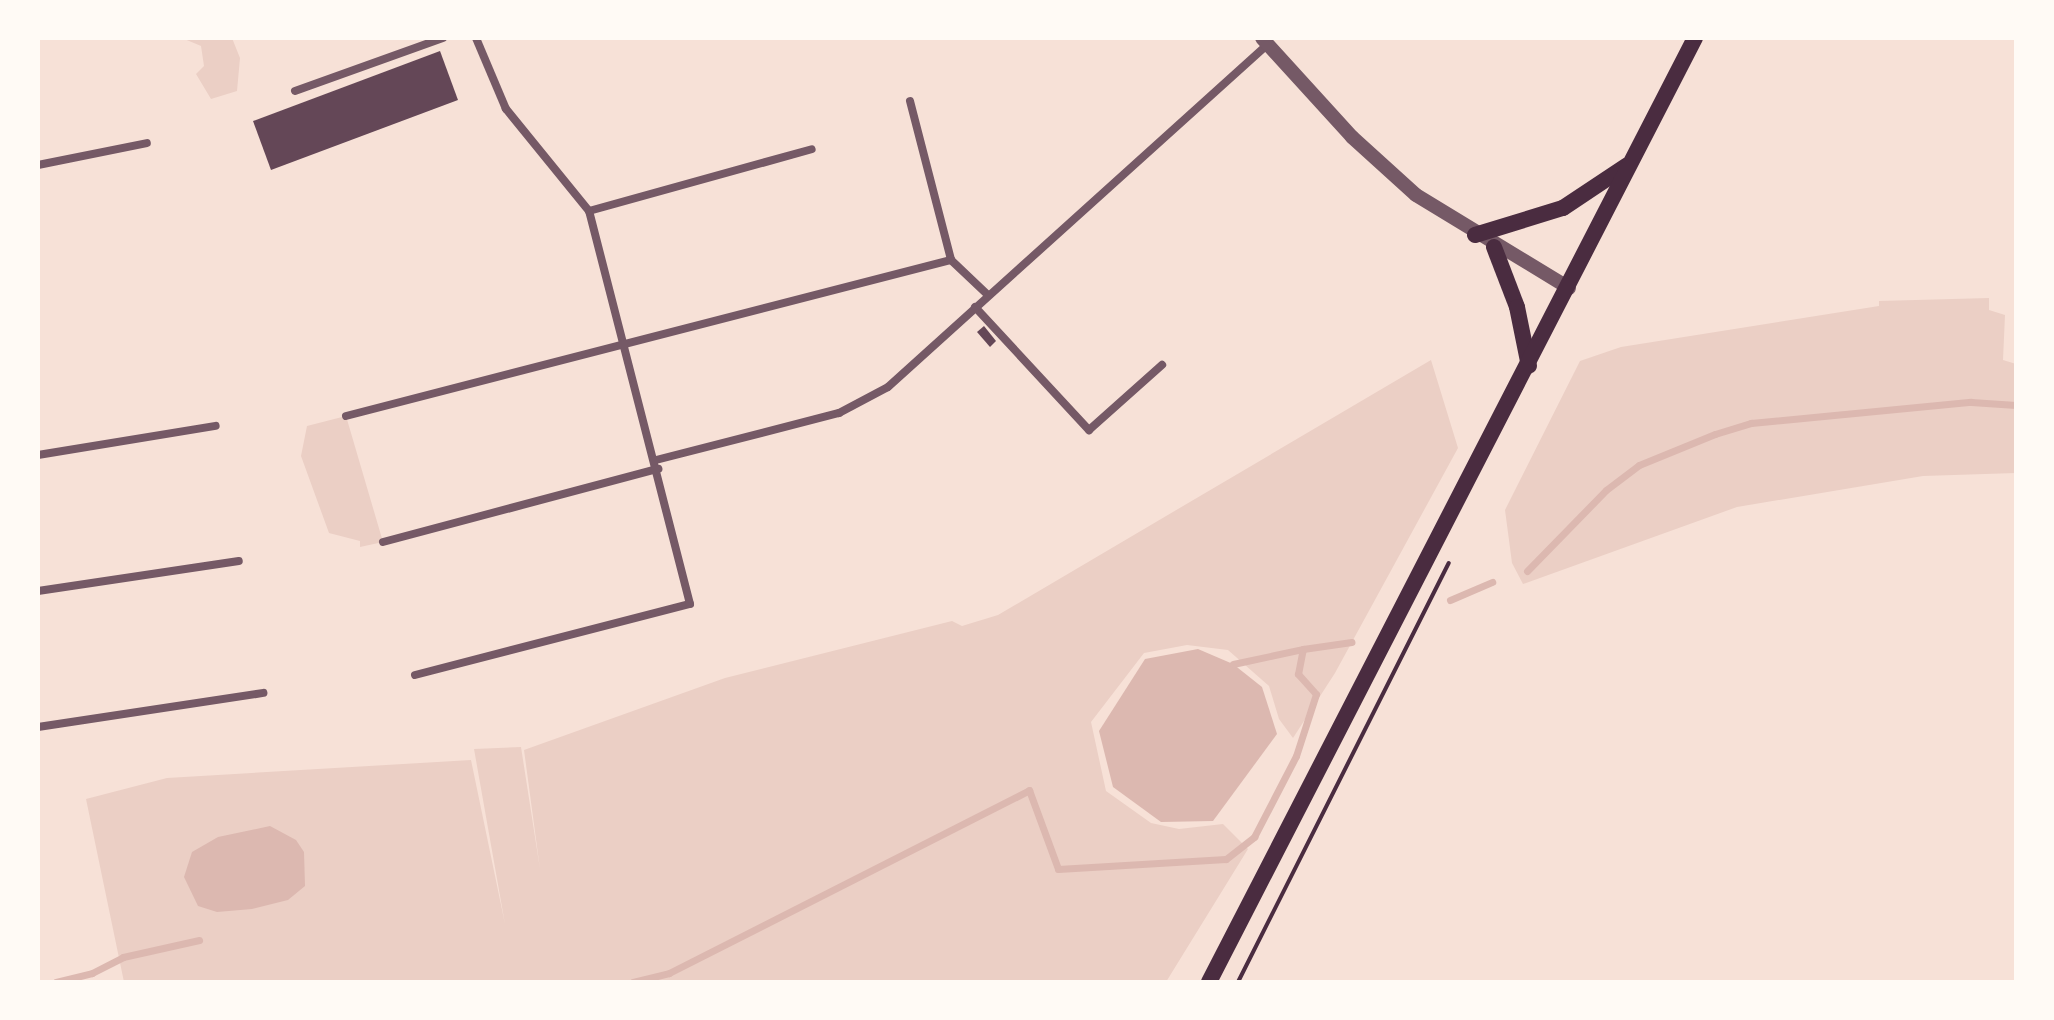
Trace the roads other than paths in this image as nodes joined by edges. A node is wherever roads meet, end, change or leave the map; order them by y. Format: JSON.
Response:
{"nodes":[{"id":1,"x":443,"y":38,"type":"edge"},
{"id":2,"x":476,"y":38,"type":"edge"},
{"id":3,"x":1695,"y":38,"type":"edge"},
{"id":4,"x":1265,"y":41,"type":"edge"},
{"id":5,"x":295,"y":91,"type":"dead end"},
{"id":6,"x":910,"y":101,"type":"dead end"},
{"id":7,"x":147,"y":143,"type":"dead end"},
{"id":8,"x":812,"y":149,"type":"dead end"},
{"id":9,"x":1630,"y":162,"type":"junction"},
{"id":10,"x":38,"y":165,"type":"edge"},
{"id":11,"x":589,"y":211,"type":"junction"},
{"id":12,"x":1475,"y":235,"type":"junction"},
{"id":13,"x":1494,"y":247,"type":"junction"},
{"id":14,"x":951,"y":260,"type":"junction"},
{"id":15,"x":1569,"y":288,"type":"junction"},
{"id":16,"x":988,"y":295,"type":"junction"},
{"id":17,"x":975,"y":307,"type":"junction"},
{"id":18,"x":625,"y":346,"type":"junction"},
{"id":19,"x":1162,"y":365,"type":"dead end"},
{"id":20,"x":1529,"y":366,"type":"junction"},
{"id":21,"x":346,"y":416,"type":"dead end"},
{"id":22,"x":216,"y":426,"type":"dead end"},
{"id":23,"x":38,"y":455,"type":"edge"},
{"id":24,"x":657,"y":465,"type":"junction"},
{"id":25,"x":383,"y":542,"type":"dead end"},
{"id":26,"x":239,"y":561,"type":"dead end"},
{"id":27,"x":38,"y":591,"type":"edge"},
{"id":28,"x":415,"y":675,"type":"dead end"},
{"id":29,"x":263,"y":693,"type":"dead end"},
{"id":30,"x":38,"y":727,"type":"edge"},
{"id":31,"x":1209,"y":982,"type":"edge"}],
"edges":[{"from":1,"to":5,"type":"street"},
{"from":2,"to":11,"type":"street"},
{"from":3,"to":9,"type":"main road"},
{"from":4,"to":12,"type":"street"},
{"from":4,"to":16,"type":"street"},
{"from":6,"to":14,"type":"street"},
{"from":7,"to":10,"type":"street"},
{"from":8,"to":11,"type":"street"},
{"from":9,"to":12,"type":"main road"},
{"from":9,"to":15,"type":"main road"},
{"from":11,"to":18,"type":"street"},
{"from":12,"to":13,"type":"street"},
{"from":13,"to":15,"type":"street"},
{"from":13,"to":20,"type":"main road"},
{"from":14,"to":16,"type":"street"},
{"from":14,"to":18,"type":"street"},
{"from":15,"to":20,"type":"main road"},
{"from":16,"to":17,"type":"street"},
{"from":17,"to":19,"type":"street"},
{"from":17,"to":24,"type":"street"},
{"from":18,"to":21,"type":"street"},
{"from":18,"to":24,"type":"street"},
{"from":20,"to":31,"type":"main road"},
{"from":22,"to":23,"type":"street"},
{"from":24,"to":25,"type":"street"},
{"from":24,"to":28,"type":"street"},
{"from":26,"to":27,"type":"street"},
{"from":29,"to":30,"type":"street"}]}
